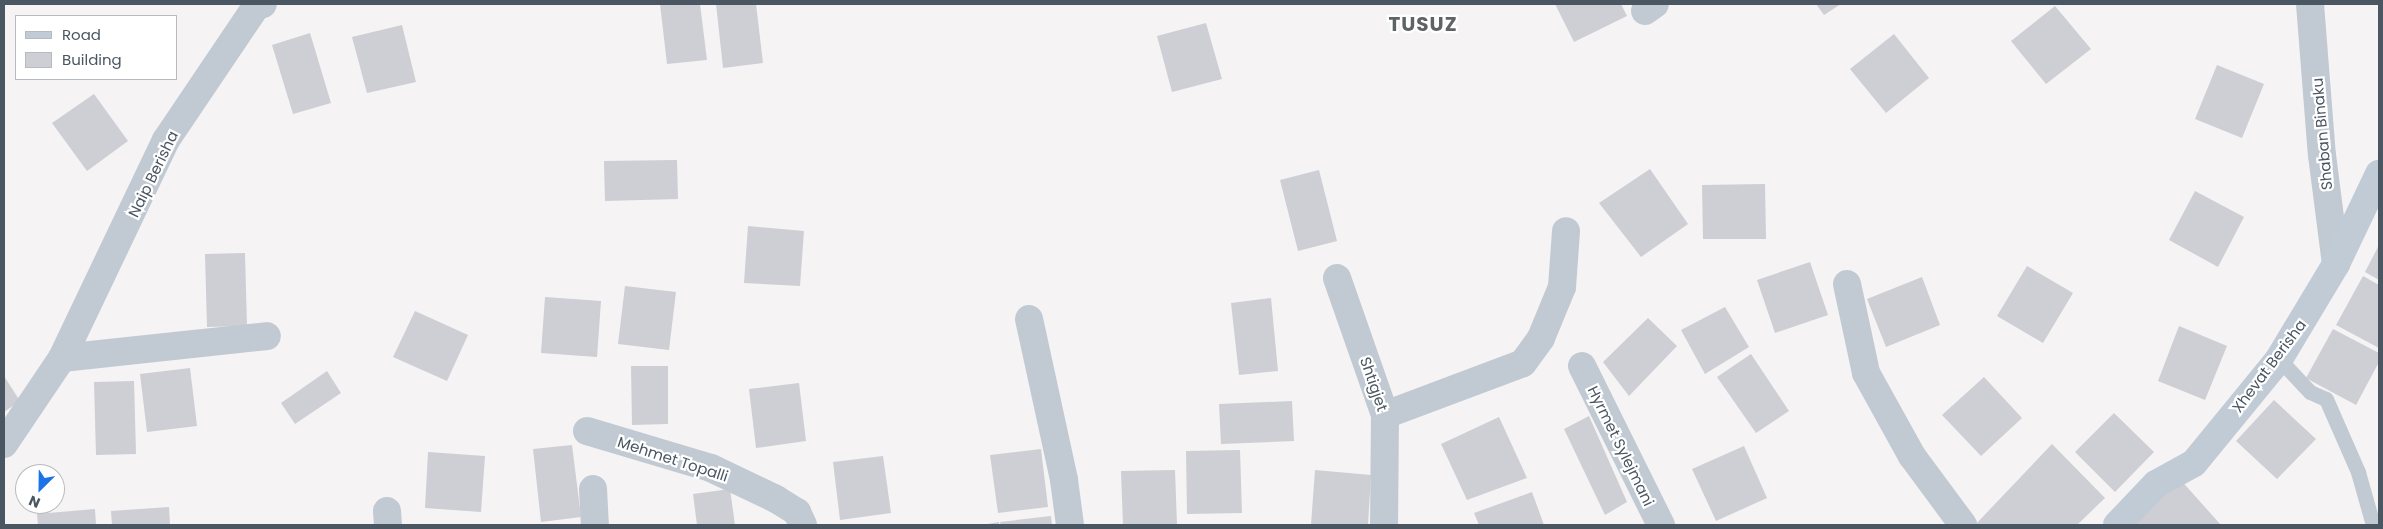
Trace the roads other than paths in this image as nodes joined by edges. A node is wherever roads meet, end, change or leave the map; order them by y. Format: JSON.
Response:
{"nodes":[{"id":1,"x":263,"y":4,"type":"edge"},
{"id":2,"x":2310,"y":4,"type":"edge"},
{"id":3,"x":2379,"y":174,"type":"edge"},
{"id":4,"x":1566,"y":231,"type":"dead end"},
{"id":5,"x":2336,"y":264,"type":"junction"},
{"id":6,"x":1337,"y":278,"type":"dead end"},
{"id":7,"x":1847,"y":284,"type":"dead end"},
{"id":8,"x":1029,"y":319,"type":"dead end"},
{"id":9,"x":267,"y":336,"type":"dead end"},
{"id":10,"x":62,"y":358,"type":"junction"},
{"id":11,"x":2279,"y":359,"type":"junction"},
{"id":12,"x":1582,"y":366,"type":"dead end"},
{"id":13,"x":1385,"y":415,"type":"junction"},
{"id":14,"x":588,"y":431,"type":"dead end"},
{"id":15,"x":4,"y":444,"type":"edge"},
{"id":16,"x":593,"y":489,"type":"dead end"},
{"id":17,"x":595,"y":525,"type":"edge"},
{"id":18,"x":803,"y":525,"type":"edge"},
{"id":19,"x":1070,"y":525,"type":"edge"},
{"id":20,"x":1384,"y":525,"type":"edge"},
{"id":21,"x":1661,"y":525,"type":"edge"},
{"id":22,"x":1962,"y":525,"type":"edge"},
{"id":23,"x":2117,"y":525,"type":"edge"},
{"id":24,"x":2373,"y":525,"type":"edge"}],
"edges":[{"from":1,"to":10,"type":"street","name":"Naip Berisha"},
{"from":2,"to":5,"type":"street","name":"Shaban Binaku"},
{"from":3,"to":5,"type":"street","name":"Xhevat Berisha"},
{"from":4,"to":13,"type":"street"},
{"from":5,"to":11,"type":"street","name":"Xhevat Berisha"},
{"from":6,"to":13,"type":"street","name":"Shtigjet"},
{"from":7,"to":22,"type":"street"},
{"from":8,"to":19,"type":"street"},
{"from":9,"to":10,"type":"street"},
{"from":10,"to":15,"type":"street","name":"Naip Berisha"},
{"from":11,"to":23,"type":"street","name":"Xhevat Berisha"},
{"from":11,"to":24,"type":"lane"},
{"from":12,"to":21,"type":"street","name":"Hyrmet Sylejmani"},
{"from":13,"to":20,"type":"street","name":"Shtigjet"},
{"from":14,"to":18,"type":"street","name":"Mehmet Topalli"},
{"from":16,"to":17,"type":"street"}]}
